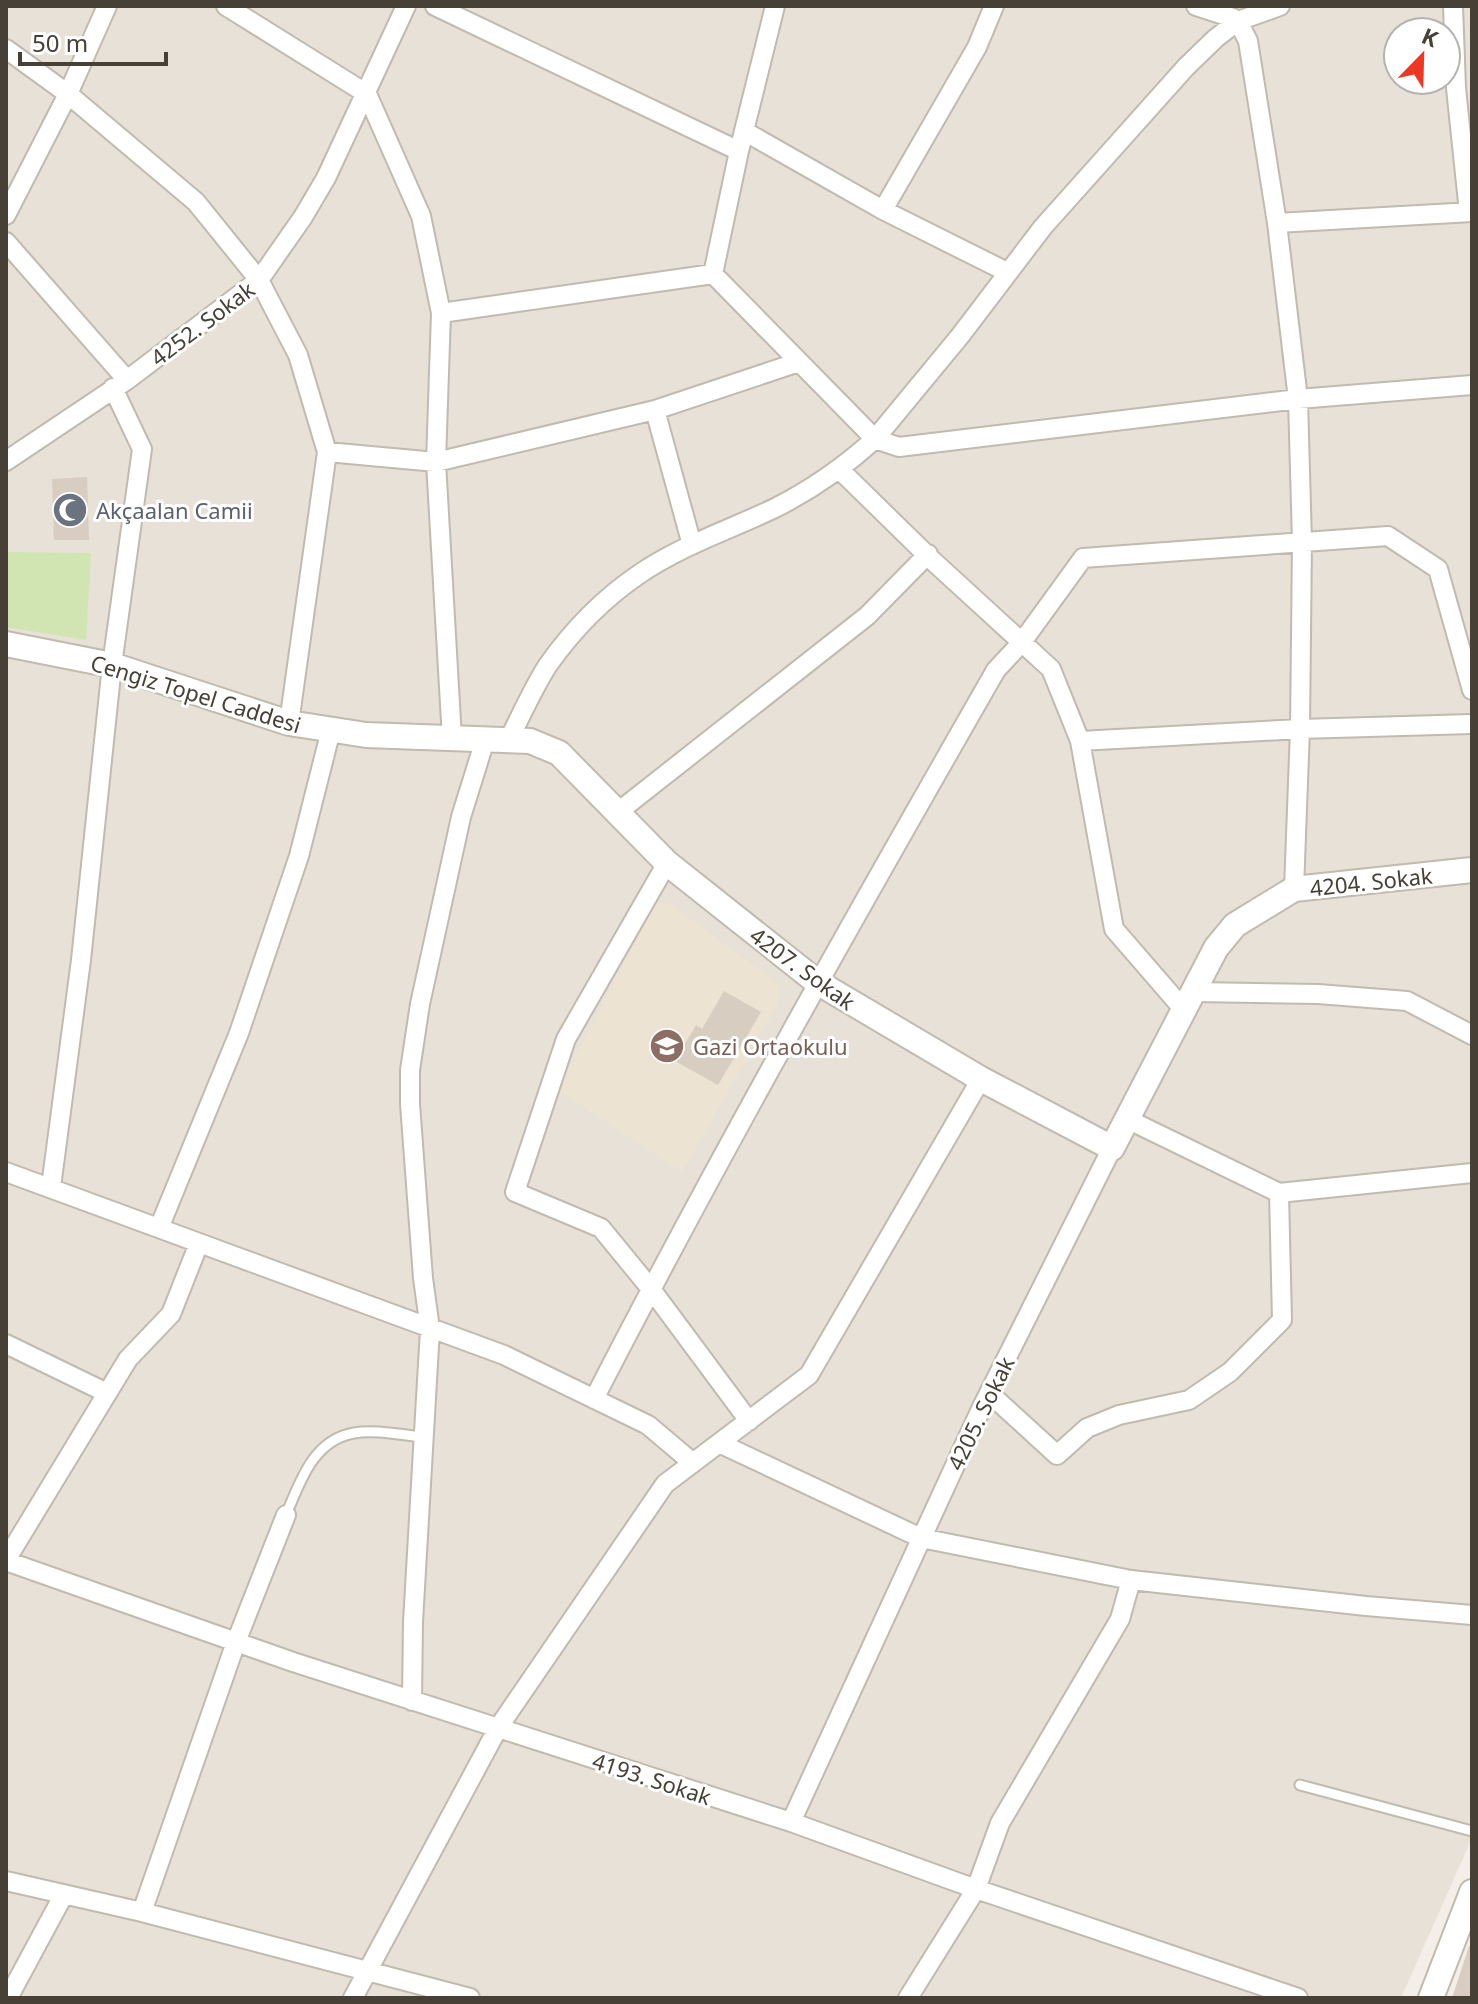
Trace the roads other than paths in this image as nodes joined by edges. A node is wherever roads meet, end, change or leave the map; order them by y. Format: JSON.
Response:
{"nodes":[{"id":1,"x":107,"y":6,"type":"edge"},
{"id":2,"x":226,"y":6,"type":"edge"},
{"id":3,"x":406,"y":6,"type":"edge"},
{"id":4,"x":435,"y":6,"type":"edge"},
{"id":5,"x":775,"y":6,"type":"edge"},
{"id":6,"x":994,"y":6,"type":"edge"},
{"id":7,"x":1196,"y":6,"type":"edge"},
{"id":8,"x":1280,"y":6,"type":"edge"},
{"id":9,"x":1453,"y":6,"type":"edge"},
{"id":10,"x":1238,"y":21,"type":"junction"},
{"id":11,"x":6,"y":49,"type":"edge"},
{"id":12,"x":68,"y":94,"type":"junction"},
{"id":13,"x":367,"y":94,"type":"junction"},
{"id":14,"x":744,"y":131,"type":"junction"},
{"id":15,"x":739,"y":151,"type":"junction"},
{"id":16,"x":883,"y":210,"type":"junction"},
{"id":17,"x":1470,"y":212,"type":"edge"},
{"id":18,"x":6,"y":215,"type":"edge"},
{"id":19,"x":1277,"y":223,"type":"junction"},
{"id":20,"x":6,"y":242,"type":"edge"},
{"id":21,"x":1007,"y":272,"type":"junction"},
{"id":22,"x":713,"y":274,"type":"junction"},
{"id":23,"x":259,"y":280,"type":"junction"},
{"id":24,"x":441,"y":313,"type":"junction"},
{"id":25,"x":799,"y":362,"type":"junction"},
{"id":26,"x":120,"y":384,"type":"junction"},
{"id":27,"x":1472,"y":385,"type":"edge"},
{"id":28,"x":1298,"y":399,"type":"junction"},
{"id":29,"x":655,"y":410,"type":"junction"},
{"id":30,"x":875,"y":439,"type":"junction"},
{"id":31,"x":327,"y":452,"type":"junction"},
{"id":32,"x":6,"y":461,"type":"edge"},
{"id":33,"x":436,"y":462,"type":"junction"},
{"id":34,"x":839,"y":469,"type":"junction"},
{"id":35,"x":1302,"y":542,"type":"junction"},
{"id":36,"x":692,"y":545,"type":"junction"},
{"id":37,"x":928,"y":554,"type":"junction"},
{"id":38,"x":1022,"y":642,"type":"junction"},
{"id":39,"x":6,"y":644,"type":"edge"},
{"id":40,"x":112,"y":665,"type":"junction"},
{"id":41,"x":1472,"y":690,"type":"edge"},
{"id":42,"x":289,"y":723,"type":"junction"},
{"id":43,"x":1472,"y":724,"type":"edge"},
{"id":44,"x":1300,"y":729,"type":"junction"},
{"id":45,"x":331,"y":730,"type":"junction"},
{"id":46,"x":452,"y":739,"type":"junction"},
{"id":47,"x":508,"y":740,"type":"junction"},
{"id":48,"x":1080,"y":741,"type":"junction"},
{"id":49,"x":618,"y":812,"type":"junction"},
{"id":50,"x":667,"y":863,"type":"junction"},
{"id":51,"x":1472,"y":870,"type":"edge"},
{"id":52,"x":1294,"y":889,"type":"junction"},
{"id":53,"x":817,"y":982,"type":"junction"},
{"id":54,"x":1189,"y":1002,"type":"junction"},
{"id":55,"x":1472,"y":1035,"type":"edge"},
{"id":56,"x":981,"y":1079,"type":"junction"},
{"id":57,"x":1127,"y":1119,"type":"junction"},
{"id":58,"x":1112,"y":1148,"type":"junction"},
{"id":59,"x":6,"y":1172,"type":"edge"},
{"id":60,"x":1472,"y":1173,"type":"edge"},
{"id":61,"x":51,"y":1187,"type":"junction"},
{"id":62,"x":1279,"y":1193,"type":"junction"},
{"id":63,"x":159,"y":1228,"type":"junction"},
{"id":64,"x":199,"y":1243,"type":"junction"},
{"id":65,"x":651,"y":1289,"type":"junction"},
{"id":66,"x":430,"y":1329,"type":"junction"},
{"id":67,"x":6,"y":1344,"type":"edge"},
{"id":68,"x":107,"y":1393,"type":"junction"},
{"id":69,"x":989,"y":1393,"type":"junction"},
{"id":70,"x":594,"y":1399,"type":"junction"},
{"id":71,"x":749,"y":1421,"type":"junction"},
{"id":72,"x":423,"y":1437,"type":"junction"},
{"id":73,"x":719,"y":1443,"type":"junction"},
{"id":74,"x":693,"y":1463,"type":"junction"},
{"id":75,"x":286,"y":1515,"type":"joint"},
{"id":76,"x":921,"y":1538,"type":"junction"},
{"id":77,"x":6,"y":1560,"type":"edge"},
{"id":78,"x":1131,"y":1580,"type":"junction"},
{"id":79,"x":1472,"y":1615,"type":"edge"},
{"id":80,"x":236,"y":1642,"type":"junction"},
{"id":81,"x":412,"y":1701,"type":"junction"},
{"id":82,"x":498,"y":1728,"type":"junction"},
{"id":83,"x":1300,"y":1785,"type":"dead end"},
{"id":84,"x":791,"y":1822,"type":"junction"},
{"id":85,"x":1472,"y":1831,"type":"edge"},
{"id":86,"x":6,"y":1881,"type":"edge"},
{"id":87,"x":976,"y":1889,"type":"junction"},
{"id":88,"x":1472,"y":1892,"type":"edge"},
{"id":89,"x":63,"y":1896,"type":"junction"},
{"id":90,"x":142,"y":1912,"type":"junction"},
{"id":91,"x":369,"y":1970,"type":"junction"},
{"id":92,"x":8,"y":1998,"type":"edge"},
{"id":93,"x":353,"y":1998,"type":"edge"},
{"id":94,"x":470,"y":1998,"type":"edge"},
{"id":95,"x":908,"y":1998,"type":"edge"},
{"id":96,"x":1298,"y":1998,"type":"edge"},
{"id":97,"x":1431,"y":1998,"type":"edge"}],
"edges":[{"from":1,"to":12,"type":"street"},
{"from":2,"to":13,"type":"street"},
{"from":3,"to":13,"type":"street","name":"4252. Sokak"},
{"from":4,"to":15,"type":"street"},
{"from":5,"to":14,"type":"street"},
{"from":6,"to":16,"type":"street"},
{"from":7,"to":10,"type":"street"},
{"from":8,"to":10,"type":"street"},
{"from":9,"to":17,"type":"street"},
{"from":10,"to":19,"type":"street"},
{"from":10,"to":21,"type":"street"},
{"from":11,"to":12,"type":"street"},
{"from":12,"to":18,"type":"street"},
{"from":12,"to":23,"type":"street"},
{"from":13,"to":23,"type":"street","name":"4252. Sokak"},
{"from":13,"to":24,"type":"street"},
{"from":14,"to":15,"type":"street"},
{"from":14,"to":16,"type":"street"},
{"from":15,"to":22,"type":"street"},
{"from":16,"to":21,"type":"street"},
{"from":17,"to":19,"type":"street"},
{"from":19,"to":28,"type":"street"},
{"from":20,"to":26,"type":"street"},
{"from":21,"to":30,"type":"street"},
{"from":22,"to":24,"type":"street"},
{"from":22,"to":25,"type":"street"},
{"from":23,"to":26,"type":"street","name":"4252. Sokak"},
{"from":23,"to":31,"type":"street"},
{"from":24,"to":33,"type":"street"},
{"from":25,"to":29,"type":"street"},
{"from":25,"to":30,"type":"street"},
{"from":26,"to":32,"type":"street","name":"4252. Sokak"},
{"from":26,"to":40,"type":"street"},
{"from":27,"to":28,"type":"street"},
{"from":28,"to":30,"type":"street"},
{"from":28,"to":35,"type":"street"},
{"from":29,"to":33,"type":"street"},
{"from":29,"to":36,"type":"street"},
{"from":30,"to":34,"type":"street"},
{"from":31,"to":33,"type":"street"},
{"from":31,"to":42,"type":"street"},
{"from":33,"to":46,"type":"street"},
{"from":34,"to":36,"type":"street"},
{"from":34,"to":37,"type":"street"},
{"from":35,"to":38,"type":"street"},
{"from":35,"to":41,"type":"street"},
{"from":35,"to":44,"type":"street"},
{"from":36,"to":47,"type":"street"},
{"from":37,"to":38,"type":"street"},
{"from":37,"to":49,"type":"street"},
{"from":38,"to":48,"type":"street"},
{"from":38,"to":53,"type":"street"},
{"from":39,"to":40,"type":"street","name":"Cengiz Topel Caddesi"},
{"from":40,"to":42,"type":"street","name":"Cengiz Topel Caddesi"},
{"from":40,"to":61,"type":"street"},
{"from":42,"to":45,"type":"street","name":"Cengiz Topel Caddesi"},
{"from":43,"to":44,"type":"street"},
{"from":44,"to":48,"type":"street"},
{"from":44,"to":52,"type":"street"},
{"from":45,"to":46,"type":"street","name":"Cengiz Topel Caddesi"},
{"from":45,"to":63,"type":"street"},
{"from":46,"to":47,"type":"street","name":"Cengiz Topel Caddesi"},
{"from":47,"to":49,"type":"street","name":"4207. Sokak"},
{"from":47,"to":66,"type":"street"},
{"from":48,"to":54,"type":"street"},
{"from":49,"to":50,"type":"street","name":"4207. Sokak"},
{"from":50,"to":53,"type":"street","name":"4207. Sokak"},
{"from":50,"to":65,"type":"street"},
{"from":51,"to":52,"type":"street","name":"4204. Sokak"},
{"from":52,"to":54,"type":"street","name":"4204. Sokak"},
{"from":53,"to":56,"type":"street","name":"4207. Sokak"},
{"from":53,"to":65,"type":"street"},
{"from":54,"to":55,"type":"street"},
{"from":54,"to":57,"type":"street","name":"4205. Sokak"},
{"from":56,"to":58,"type":"street","name":"4207. Sokak"},
{"from":56,"to":71,"type":"street"},
{"from":57,"to":58,"type":"street","name":"4205. Sokak"},
{"from":57,"to":62,"type":"street"},
{"from":58,"to":69,"type":"street","name":"4205. Sokak"},
{"from":59,"to":61,"type":"street"},
{"from":60,"to":62,"type":"street"},
{"from":61,"to":63,"type":"street"},
{"from":62,"to":69,"type":"street"},
{"from":63,"to":64,"type":"street"},
{"from":64,"to":66,"type":"street"},
{"from":64,"to":68,"type":"street"},
{"from":65,"to":70,"type":"street"},
{"from":65,"to":71,"type":"street"},
{"from":66,"to":70,"type":"street"},
{"from":66,"to":72,"type":"street"},
{"from":67,"to":68,"type":"street"},
{"from":68,"to":77,"type":"street"},
{"from":69,"to":76,"type":"street","name":"4205. Sokak"},
{"from":70,"to":74,"type":"street"},
{"from":71,"to":73,"type":"street"},
{"from":72,"to":75,"type":"lane"},
{"from":72,"to":81,"type":"street"},
{"from":73,"to":74,"type":"street"},
{"from":73,"to":76,"type":"street"},
{"from":74,"to":82,"type":"street"},
{"from":75,"to":80,"type":"street"},
{"from":76,"to":78,"type":"street"},
{"from":76,"to":84,"type":"street","name":"4205. Sokak"},
{"from":77,"to":80,"type":"street","name":"4193. Sokak"},
{"from":78,"to":79,"type":"street"},
{"from":78,"to":87,"type":"street"},
{"from":80,"to":81,"type":"street","name":"4193. Sokak"},
{"from":80,"to":90,"type":"street"},
{"from":81,"to":82,"type":"street","name":"4193. Sokak"},
{"from":82,"to":84,"type":"street","name":"4193. Sokak"},
{"from":82,"to":91,"type":"street"},
{"from":83,"to":85,"type":"lane"},
{"from":84,"to":87,"type":"street","name":"4193. Sokak"},
{"from":86,"to":89,"type":"street"},
{"from":87,"to":95,"type":"street"},
{"from":87,"to":96,"type":"street","name":"4193. Sokak"},
{"from":88,"to":97,"type":"street"},
{"from":89,"to":90,"type":"street"},
{"from":89,"to":92,"type":"street"},
{"from":90,"to":91,"type":"street"},
{"from":91,"to":93,"type":"street"},
{"from":91,"to":94,"type":"street"}]}
